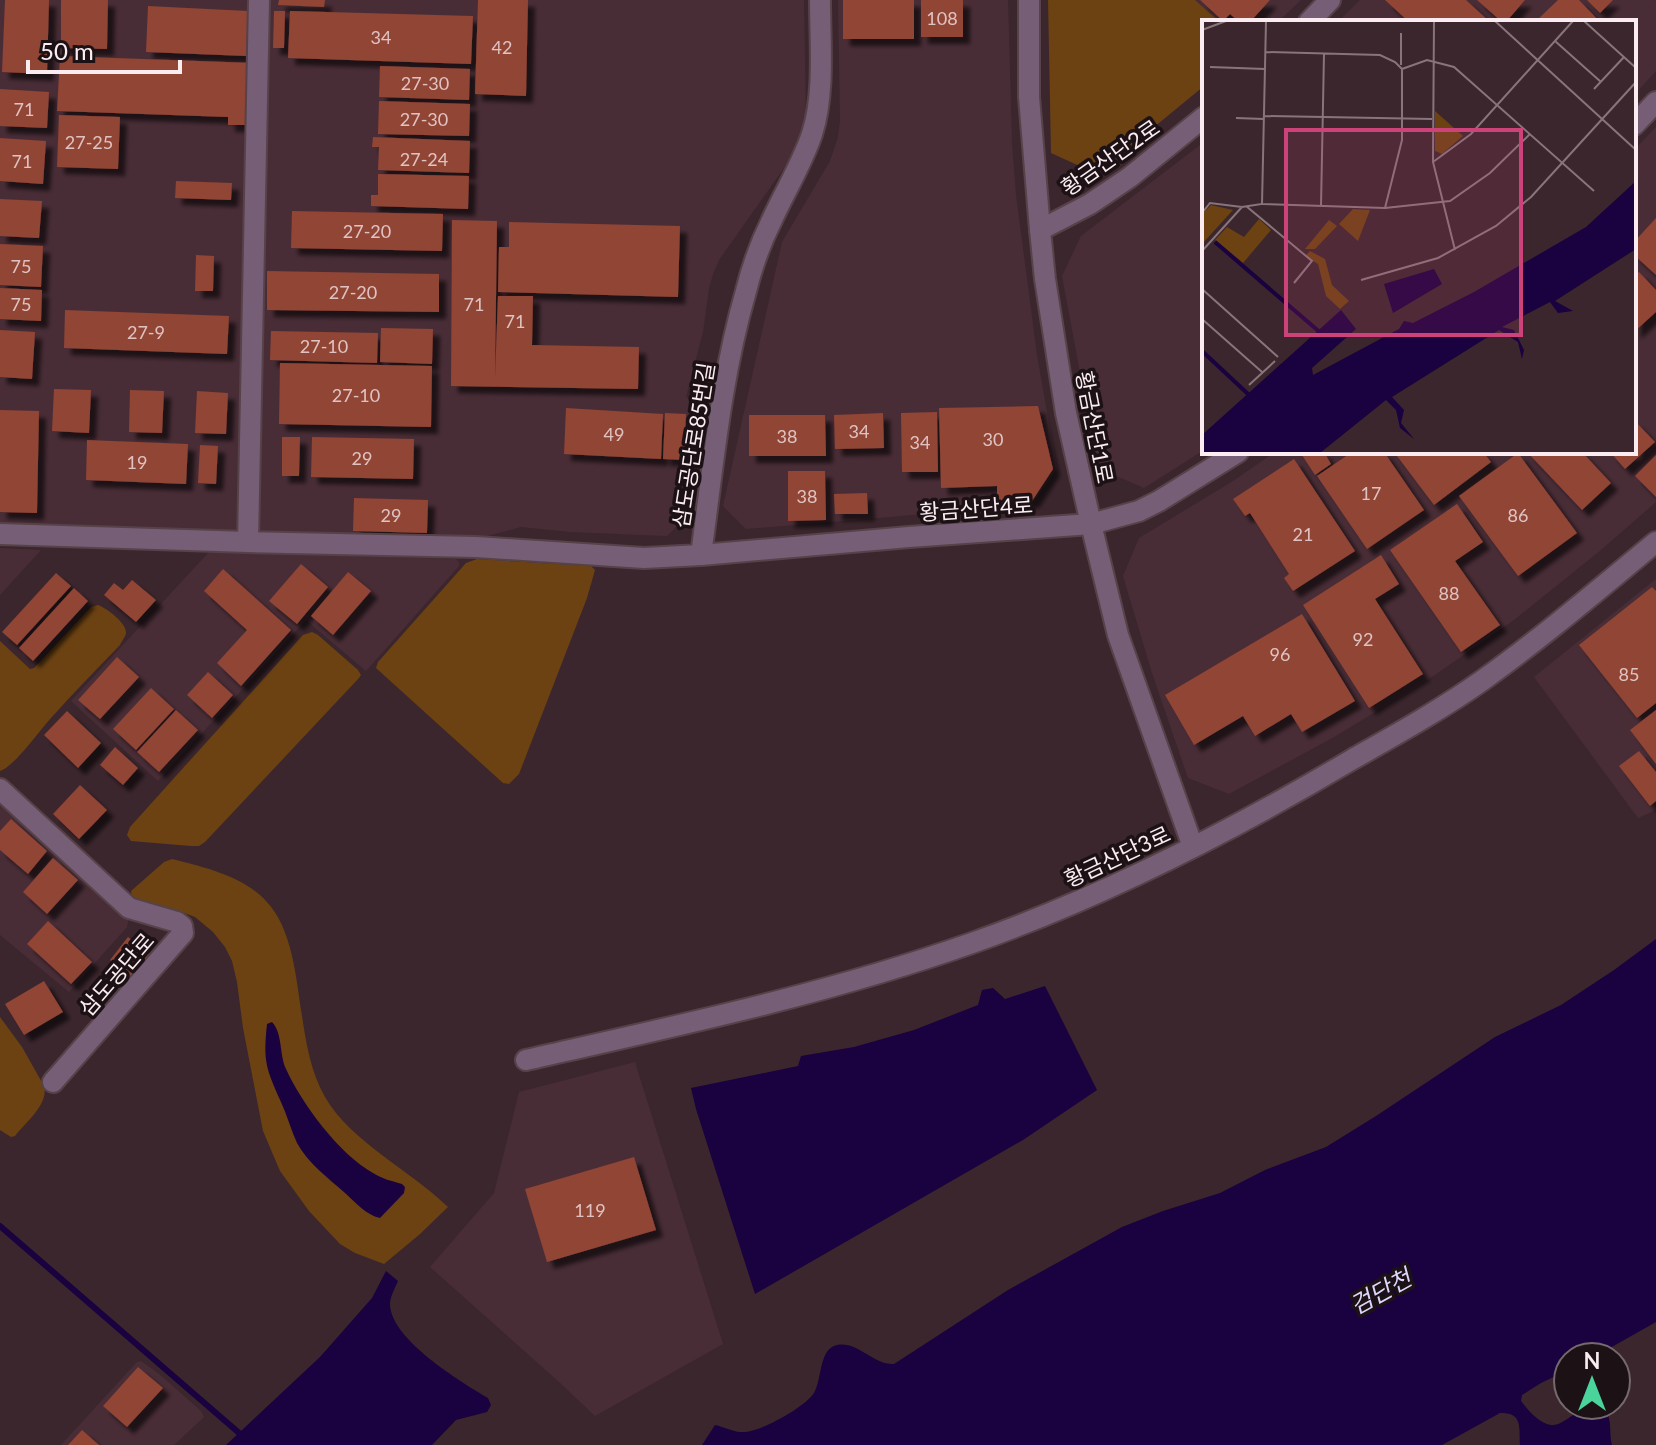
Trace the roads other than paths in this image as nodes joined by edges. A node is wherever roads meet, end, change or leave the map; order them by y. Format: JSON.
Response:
{"nodes":[{"id":1,"x":259,"y":0,"type":"edge"},
{"id":2,"x":820,"y":0,"type":"edge"},
{"id":3,"x":1029,"y":0,"type":"edge"},
{"id":4,"x":1330,"y":0,"type":"edge"},
{"id":5,"x":1311,"y":20,"type":"edge"},
{"id":6,"x":1656,"y":102,"type":"edge"},
{"id":7,"x":1202,"y":119,"type":"edge"},
{"id":8,"x":1636,"y":123,"type":"edge"},
{"id":9,"x":1040,"y":230,"type":"junction"},
{"id":10,"x":1235,"y":454,"type":"edge"},
{"id":11,"x":1091,"y":524,"type":"junction"},
{"id":12,"x":0,"y":534,"type":"edge"},
{"id":13,"x":248,"y":542,"type":"junction"},
{"id":14,"x":1656,"y":542,"type":"edge"},
{"id":15,"x":701,"y":555,"type":"junction"},
{"id":16,"x":0,"y":789,"type":"edge"},
{"id":17,"x":1193,"y":847,"type":"junction"},
{"id":18,"x":526,"y":1060,"type":"dead end"},
{"id":19,"x":53,"y":1082,"type":"dead end"}],
"edges":[{"from":1,"to":13,"type":"street"},
{"from":2,"to":15,"type":"street","name":"삼도공단로85번길"},
{"from":3,"to":9,"type":"street","name":"황금산단1로"},
{"from":4,"to":5,"type":"street"},
{"from":6,"to":8,"type":"street"},
{"from":7,"to":9,"type":"street","name":"황금산단2로"},
{"from":9,"to":11,"type":"street","name":"황금산단1로"},
{"from":10,"to":11,"type":"street","name":"황금산단4로"},
{"from":11,"to":15,"type":"street","name":"황금산단4로"},
{"from":11,"to":17,"type":"street","name":"황금산단1로"},
{"from":12,"to":13,"type":"street","name":"삼도공단로85번길"},
{"from":13,"to":15,"type":"street","name":"삼도공단로85번길"},
{"from":14,"to":17,"type":"street","name":"황금산단3로"},
{"from":16,"to":19,"type":"street","name":"삼도공단로"},
{"from":17,"to":18,"type":"street","name":"황금산단3로"}]}
